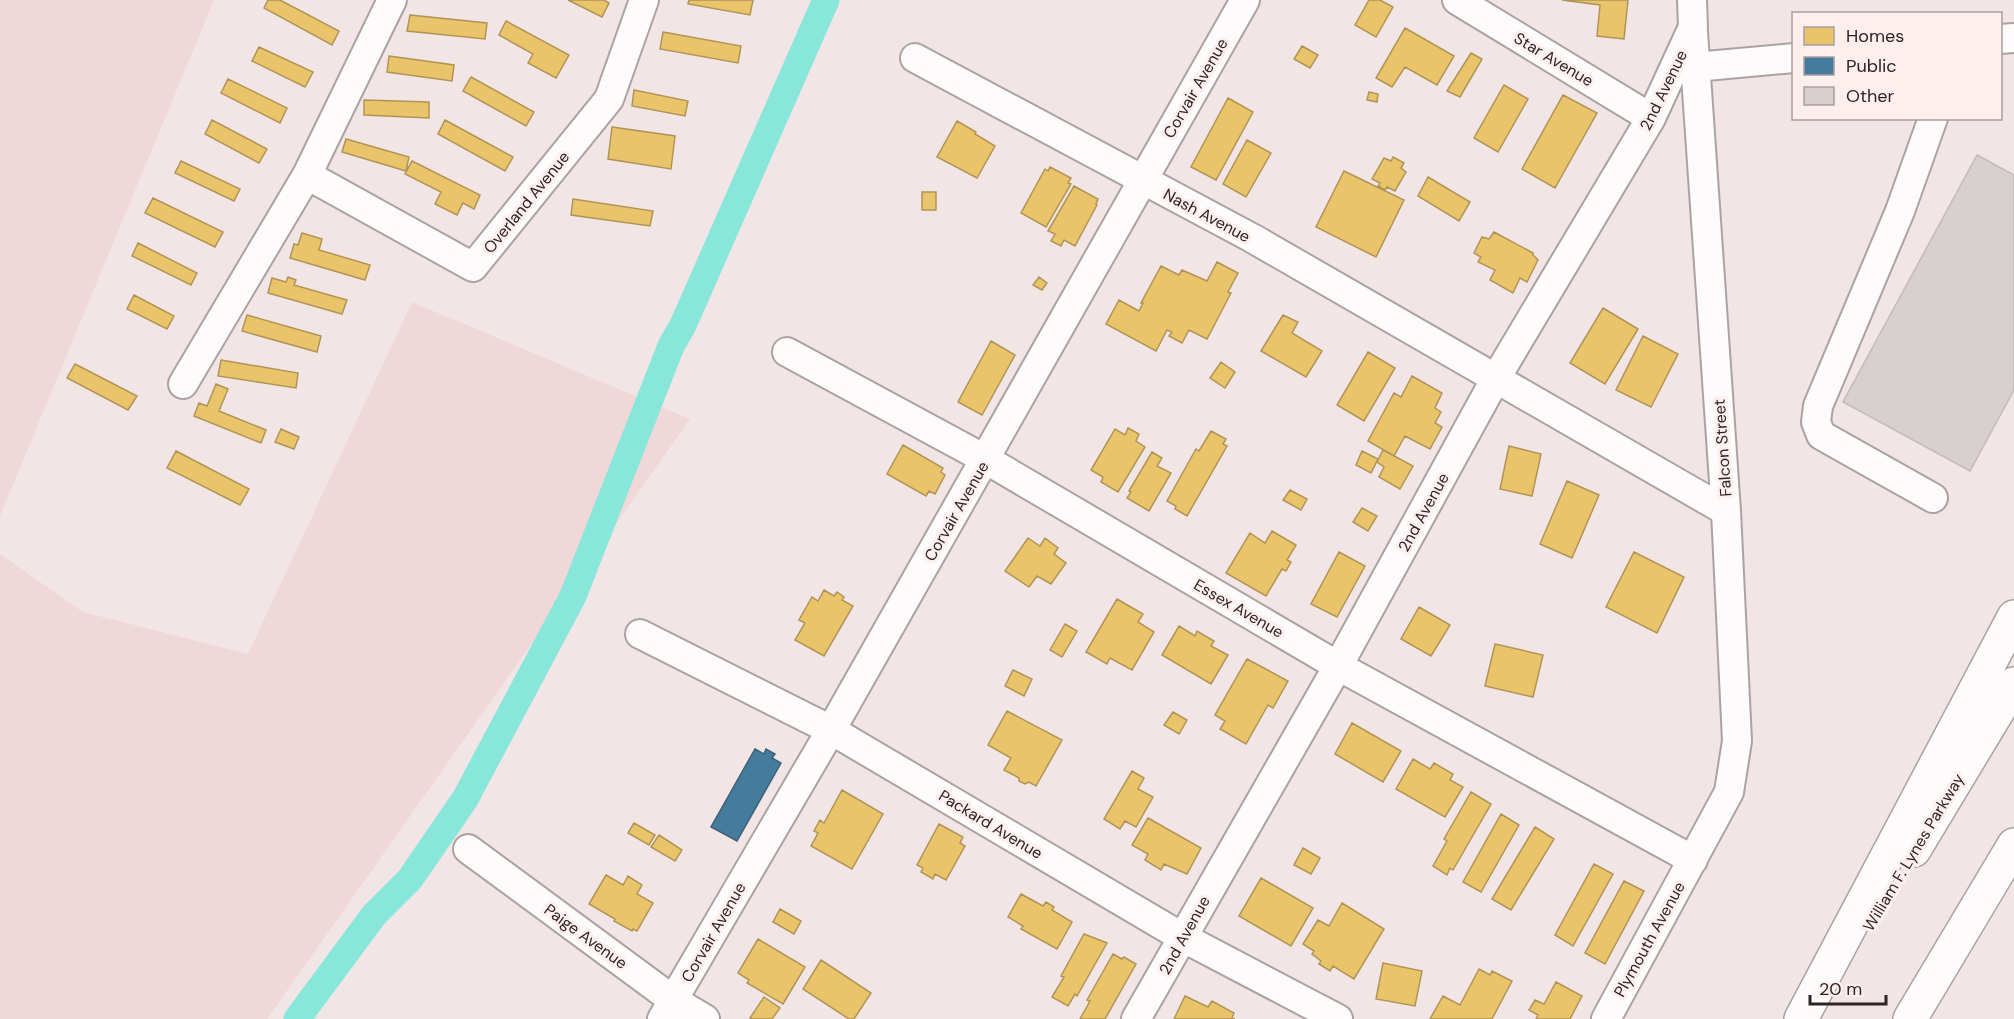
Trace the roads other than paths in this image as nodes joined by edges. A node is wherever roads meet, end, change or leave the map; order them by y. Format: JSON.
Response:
{"nodes":[{"id":1,"x":392,"y":0,"type":"edge"},
{"id":2,"x":644,"y":0,"type":"edge"},
{"id":3,"x":1245,"y":0,"type":"edge"},
{"id":4,"x":1457,"y":0,"type":"edge"},
{"id":5,"x":1692,"y":13,"type":"edge"},
{"id":6,"x":915,"y":58,"type":"dead end"},
{"id":7,"x":1792,"y":58,"type":"edge"},
{"id":8,"x":1695,"y":67,"type":"junction"},
{"id":9,"x":1652,"y":118,"type":"junction"},
{"id":10,"x":1932,"y":120,"type":"edge"},
{"id":11,"x":307,"y":175,"type":"junction"},
{"id":12,"x":1142,"y":180,"type":"junction"},
{"id":13,"x":787,"y":352,"type":"dead end"},
{"id":14,"x":1496,"y":378,"type":"junction"},
{"id":15,"x":183,"y":384,"type":"dead end"},
{"id":16,"x":985,"y":459,"type":"junction"},
{"id":17,"x":1933,"y":498,"type":"dead end"},
{"id":18,"x":1726,"y":511,"type":"junction"},
{"id":19,"x":2014,"y":617,"type":"edge"},
{"id":20,"x":640,"y":634,"type":"dead end"},
{"id":21,"x":1338,"y":666,"type":"junction"},
{"id":22,"x":2014,"y":684,"type":"edge"},
{"id":23,"x":831,"y":730,"type":"junction"},
{"id":24,"x":2014,"y":845,"type":"edge"},
{"id":25,"x":468,"y":849,"type":"dead end"},
{"id":26,"x":1693,"y":860,"type":"junction"},
{"id":27,"x":1182,"y":938,"type":"junction"},
{"id":28,"x":668,"y":1010,"type":"edge"},
{"id":29,"x":705,"y":1019,"type":"edge"},
{"id":30,"x":1136,"y":1019,"type":"edge"},
{"id":31,"x":1338,"y":1019,"type":"edge"},
{"id":32,"x":1605,"y":1019,"type":"edge"},
{"id":33,"x":1801,"y":1019,"type":"edge"},
{"id":34,"x":1812,"y":1019,"type":"edge"},
{"id":35,"x":1910,"y":1019,"type":"edge"}],
"edges":[{"from":1,"to":11,"type":"street"},
{"from":2,"to":11,"type":"street","name":"Overland Avenue"},
{"from":3,"to":12,"type":"street","name":"Corvair Avenue"},
{"from":4,"to":9,"type":"street","name":"Star Avenue"},
{"from":5,"to":8,"type":"street","name":"Falcon Street"},
{"from":5,"to":9,"type":"street","name":"2nd Avenue"},
{"from":6,"to":12,"type":"street","name":"Nash Avenue"},
{"from":7,"to":8,"type":"street"},
{"from":8,"to":18,"type":"street","name":"Falcon Street"},
{"from":9,"to":14,"type":"street","name":"2nd Avenue"},
{"from":10,"to":17,"type":"street"},
{"from":11,"to":15,"type":"street"},
{"from":12,"to":14,"type":"street","name":"Nash Avenue"},
{"from":12,"to":16,"type":"street","name":"Corvair Avenue"},
{"from":13,"to":16,"type":"street","name":"Essex Avenue"},
{"from":14,"to":18,"type":"street","name":"Nash Avenue"},
{"from":14,"to":21,"type":"street","name":"2nd Avenue"},
{"from":16,"to":21,"type":"street","name":"Essex Avenue"},
{"from":16,"to":23,"type":"street","name":"Corvair Avenue"},
{"from":18,"to":26,"type":"street","name":"Falcon Street"},
{"from":19,"to":33,"type":"highway"},
{"from":20,"to":23,"type":"street","name":"Packard Avenue"},
{"from":21,"to":26,"type":"street","name":"Essex Avenue"},
{"from":21,"to":27,"type":"street","name":"2nd Avenue"},
{"from":22,"to":34,"type":"highway","name":"William F. Lynes Parkway"},
{"from":23,"to":27,"type":"street","name":"Packard Avenue"},
{"from":23,"to":28,"type":"street","name":"Corvair Avenue"},
{"from":24,"to":35,"type":"highway"},
{"from":25,"to":28,"type":"street","name":"Paige Avenue"},
{"from":26,"to":32,"type":"street","name":"Plymouth Avenue"},
{"from":27,"to":30,"type":"street","name":"2nd Avenue"},
{"from":27,"to":31,"type":"street","name":"Packard Avenue"},
{"from":28,"to":29,"type":"street","name":"Paige Avenue"}]}
